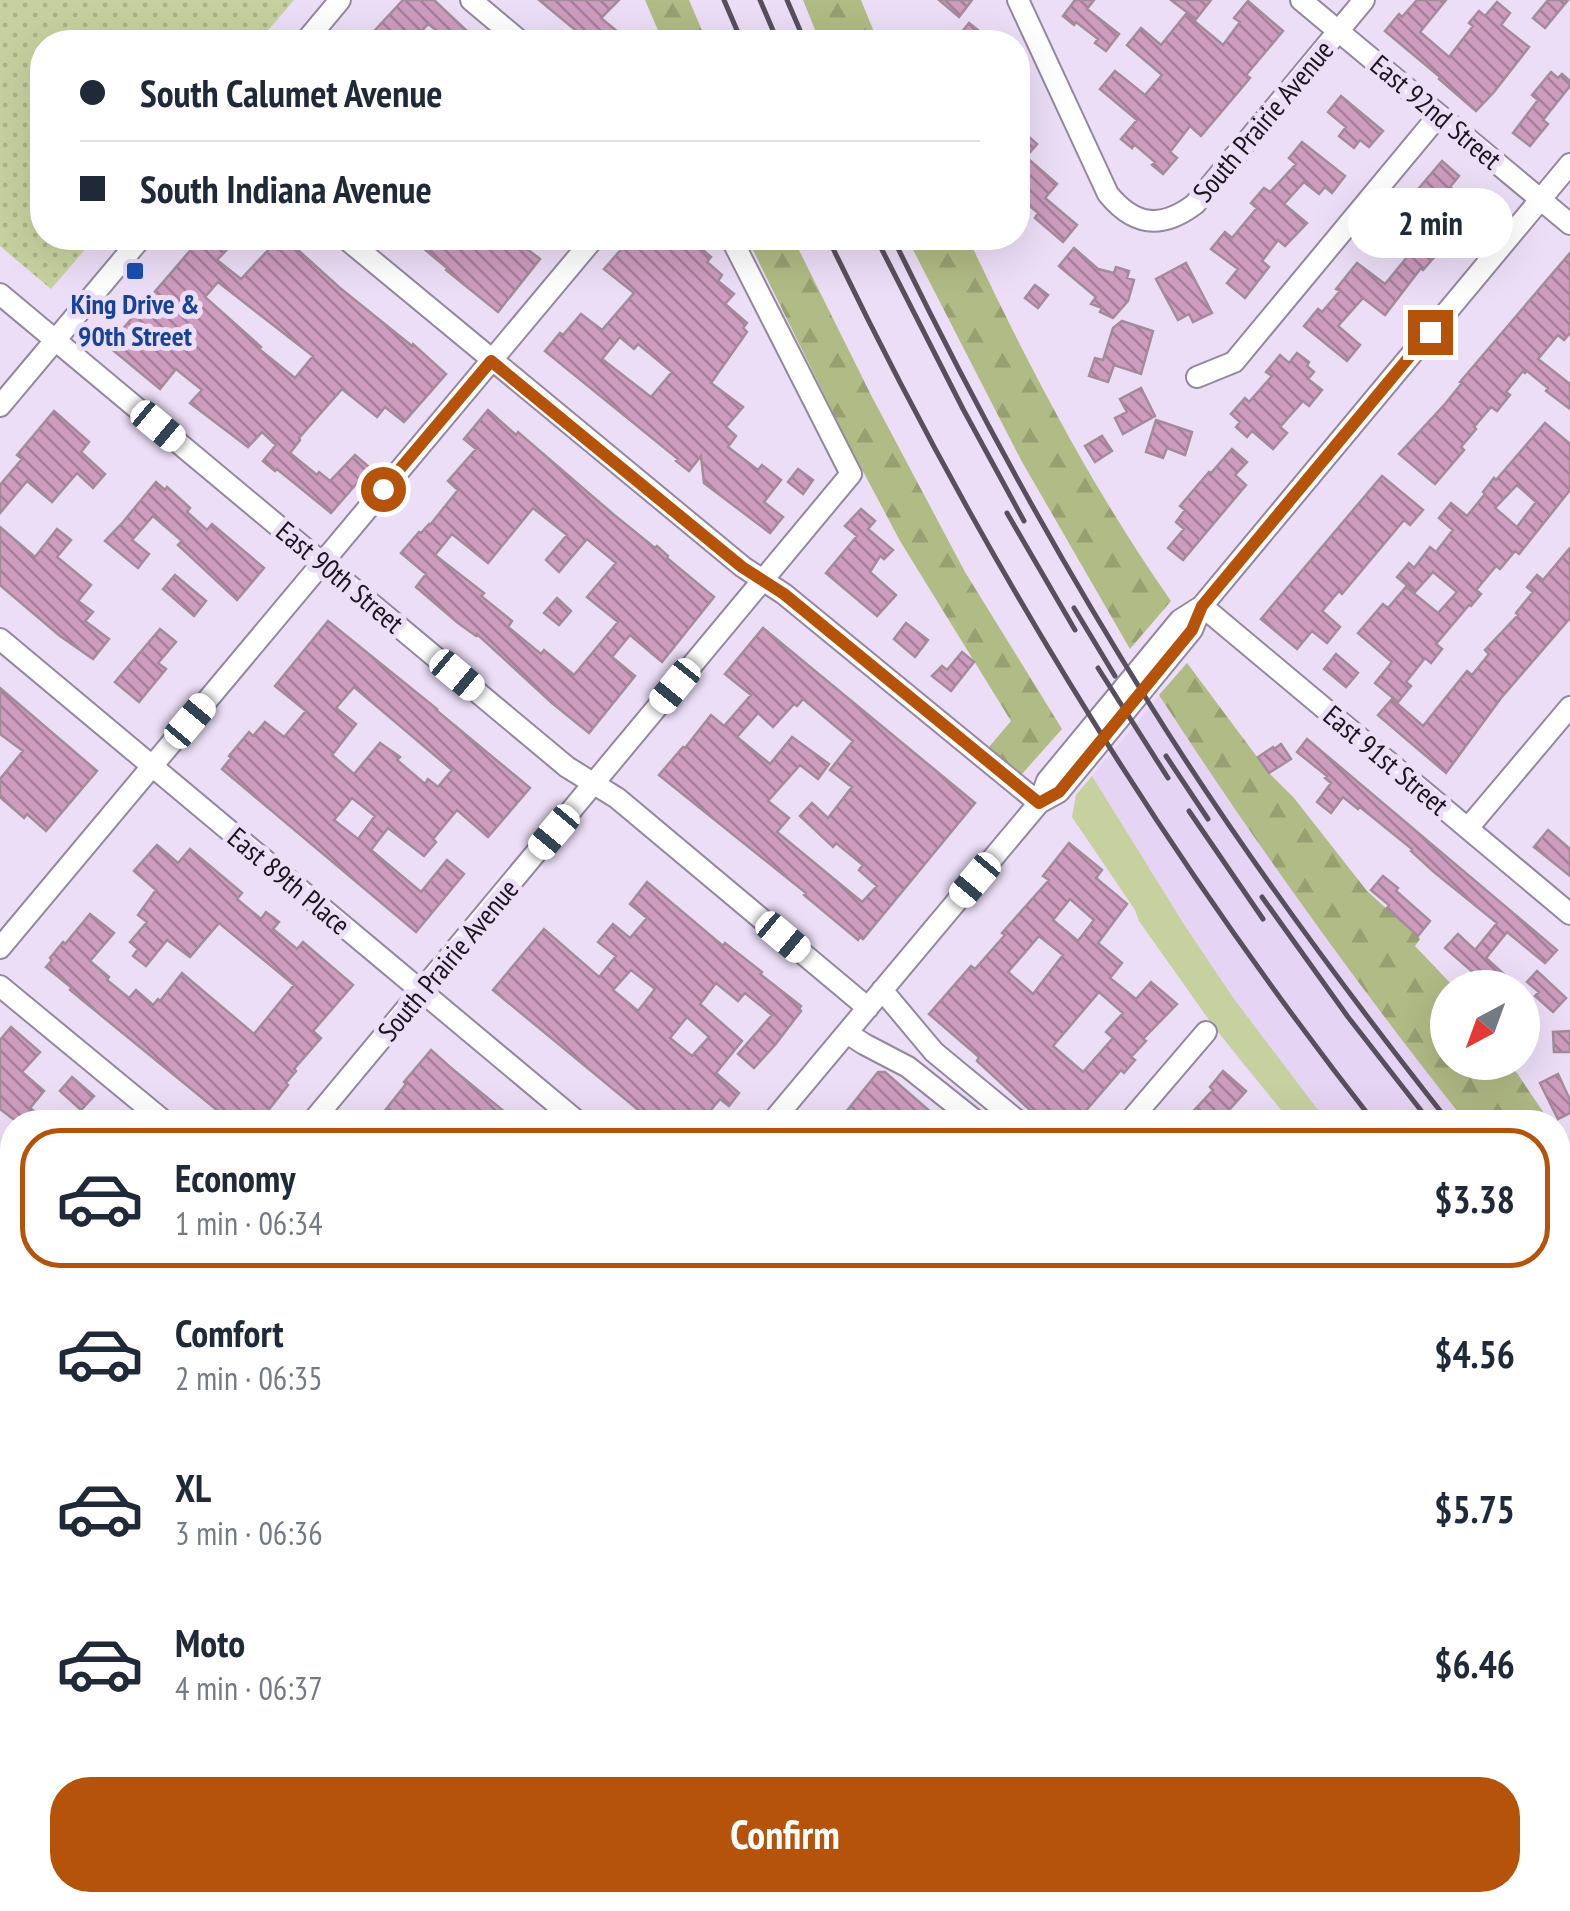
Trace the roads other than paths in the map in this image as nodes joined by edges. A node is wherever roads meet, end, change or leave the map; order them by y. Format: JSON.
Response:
{"nodes":[{"id":1,"x":340,"y":0,"type":"edge"},
{"id":2,"x":470,"y":0,"type":"edge"},
{"id":3,"x":1301,"y":0,"type":"edge"},
{"id":4,"x":1364,"y":0,"type":"edge"},
{"id":5,"x":1020,"y":1,"type":"edge"},
{"id":6,"x":314,"y":30,"type":"edge"},
{"id":7,"x":506,"y":30,"type":"edge"},
{"id":8,"x":1338,"y":31,"type":"junction"},
{"id":9,"x":1440,"y":116,"type":"junction"},
{"id":10,"x":1570,"y":164,"type":"edge"},
{"id":11,"x":1540,"y":200,"type":"junction"},
{"id":12,"x":1570,"y":224,"type":"edge"},
{"id":13,"x":131,"y":250,"type":"edge"},
{"id":14,"x":358,"y":250,"type":"edge"},
{"id":15,"x":584,"y":250,"type":"edge"},
{"id":16,"x":737,"y":250,"type":"edge"},
{"id":17,"x":0,"y":294,"type":"edge"},
{"id":18,"x":56,"y":340,"type":"junction"},
{"id":19,"x":491,"y":361,"type":"junction"},
{"id":20,"x":1197,"y":377,"type":"dead end"},
{"id":21,"x":0,"y":406,"type":"edge"},
{"id":22,"x":322,"y":562,"type":"junction"},
{"id":23,"x":763,"y":580,"type":"junction"},
{"id":24,"x":1202,"y":606,"type":"junction"},
{"id":25,"x":0,"y":639,"type":"edge"},
{"id":26,"x":1570,"y":707,"type":"edge"},
{"id":27,"x":152,"y":766,"type":"junction"},
{"id":28,"x":594,"y":784,"type":"junction"},
{"id":29,"x":1039,"y":803,"type":"junction"},
{"id":30,"x":1468,"y":828,"type":"junction"},
{"id":31,"x":1570,"y":914,"type":"edge"},
{"id":32,"x":0,"y":948,"type":"edge"},
{"id":33,"x":0,"y":986,"type":"edge"},
{"id":34,"x":882,"y":990,"type":"junction"},
{"id":35,"x":420,"y":993,"type":"junction"},
{"id":36,"x":868,"y":1008,"type":"junction"},
{"id":37,"x":1206,"y":1032,"type":"dead end"},
{"id":38,"x":847,"y":1033,"type":"junction"},
{"id":39,"x":151,"y":1110,"type":"edge"},
{"id":40,"x":322,"y":1110,"type":"edge"},
{"id":41,"x":563,"y":1110,"type":"edge"},
{"id":42,"x":782,"y":1110,"type":"edge"},
{"id":43,"x":961,"y":1110,"type":"edge"},
{"id":44,"x":1004,"y":1110,"type":"edge"},
{"id":45,"x":1140,"y":1110,"type":"edge"}],
"edges":[{"from":1,"to":6,"type":"street"},
{"from":2,"to":7,"type":"street"},
{"from":3,"to":8,"type":"street","name":"East 92nd Street"},
{"from":4,"to":8,"type":"street","name":"South Prairie Avenue"},
{"from":5,"to":8,"type":"street","name":"South Prairie Avenue"},
{"from":8,"to":9,"type":"street","name":"East 92nd Street"},
{"from":9,"to":11,"type":"street","name":"East 92nd Street"},
{"from":9,"to":20,"type":"street"},
{"from":10,"to":11,"type":"street"},
{"from":11,"to":12,"type":"street","name":"East 92nd Street"},
{"from":11,"to":24,"type":"street"},
{"from":13,"to":18,"type":"street"},
{"from":14,"to":19,"type":"street"},
{"from":15,"to":19,"type":"street"},
{"from":16,"to":23,"type":"street","name":"South Prairie Avenue"},
{"from":17,"to":18,"type":"street","name":"East 90th Street"},
{"from":18,"to":21,"type":"street"},
{"from":18,"to":22,"type":"street","name":"East 90th Street"},
{"from":19,"to":22,"type":"street"},
{"from":19,"to":23,"type":"street"},
{"from":22,"to":27,"type":"street"},
{"from":22,"to":28,"type":"street","name":"East 90th Street"},
{"from":23,"to":28,"type":"street","name":"South Prairie Avenue"},
{"from":23,"to":29,"type":"street"},
{"from":24,"to":29,"type":"street"},
{"from":24,"to":30,"type":"street","name":"East 91st Street"},
{"from":25,"to":27,"type":"street","name":"East 89th Place"},
{"from":26,"to":30,"type":"street"},
{"from":27,"to":32,"type":"street"},
{"from":27,"to":35,"type":"street","name":"East 89th Place"},
{"from":28,"to":35,"type":"street","name":"South Prairie Avenue"},
{"from":28,"to":36,"type":"street","name":"East 90th Street"},
{"from":29,"to":34,"type":"street"},
{"from":30,"to":31,"type":"street","name":"East 91st Street"},
{"from":33,"to":39,"type":"street"},
{"from":34,"to":36,"type":"street"},
{"from":34,"to":44,"type":"street"},
{"from":35,"to":40,"type":"street","name":"South Prairie Avenue"},
{"from":35,"to":41,"type":"street","name":"East 89th Place"},
{"from":36,"to":38,"type":"street"},
{"from":37,"to":45,"type":"street"},
{"from":38,"to":42,"type":"street"},
{"from":38,"to":43,"type":"street"}]}
